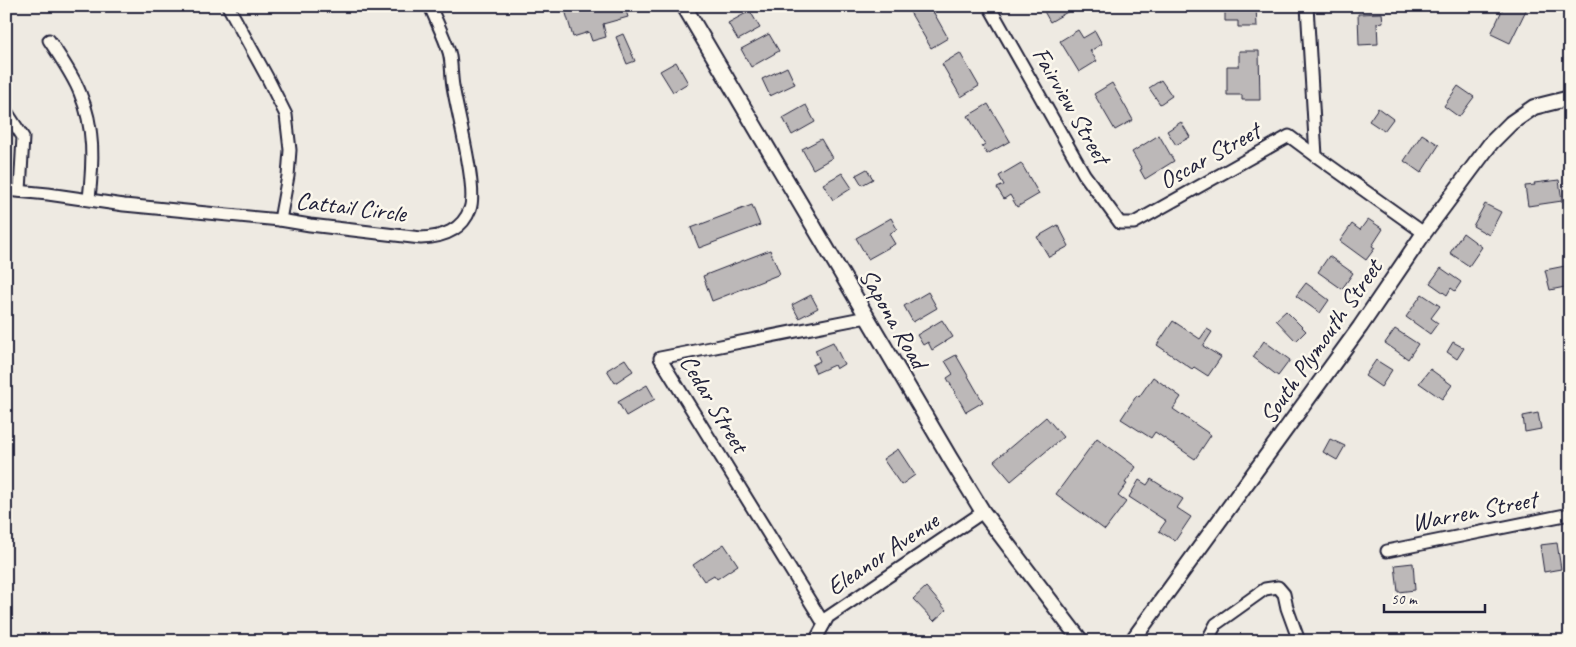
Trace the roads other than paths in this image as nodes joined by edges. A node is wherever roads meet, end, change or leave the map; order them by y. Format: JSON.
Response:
{"nodes":[{"id":1,"x":228,"y":6,"type":"edge"},
{"id":2,"x":430,"y":6,"type":"edge"},
{"id":3,"x":684,"y":6,"type":"edge"},
{"id":4,"x":989,"y":6,"type":"edge"},
{"id":5,"x":1307,"y":6,"type":"edge"},
{"id":6,"x":49,"y":40,"type":"dead end"},
{"id":7,"x":1570,"y":98,"type":"edge"},
{"id":8,"x":6,"y":111,"type":"edge"},
{"id":9,"x":1316,"y":156,"type":"junction"},
{"id":10,"x":6,"y":190,"type":"edge"},
{"id":11,"x":20,"y":191,"type":"junction"},
{"id":12,"x":89,"y":200,"type":"junction"},
{"id":13,"x":280,"y":220,"type":"junction"},
{"id":14,"x":1120,"y":223,"type":"joint"},
{"id":15,"x":1424,"y":233,"type":"junction"},
{"id":16,"x":867,"y":317,"type":"junction"},
{"id":17,"x":983,"y":512,"type":"junction"},
{"id":18,"x":1570,"y":514,"type":"edge"},
{"id":19,"x":1387,"y":551,"type":"dead end"},
{"id":20,"x":824,"y":624,"type":"junction"},
{"id":21,"x":815,"y":641,"type":"edge"},
{"id":22,"x":1081,"y":641,"type":"edge"},
{"id":23,"x":1132,"y":641,"type":"edge"},
{"id":24,"x":1207,"y":641,"type":"edge"},
{"id":25,"x":1299,"y":641,"type":"edge"}],
"edges":[{"from":1,"to":13,"type":"street"},
{"from":2,"to":13,"type":"street","name":"Cattail Circle"},
{"from":3,"to":16,"type":"street","name":"Sapona Road"},
{"from":4,"to":14,"type":"street","name":"Fairview Street"},
{"from":5,"to":9,"type":"street"},
{"from":6,"to":12,"type":"street"},
{"from":7,"to":15,"type":"street","name":"South Plymouth Street"},
{"from":8,"to":11,"type":"street"},
{"from":9,"to":14,"type":"street","name":"Oscar Street"},
{"from":9,"to":15,"type":"street"},
{"from":10,"to":11,"type":"street","name":"Cattail Circle"},
{"from":11,"to":12,"type":"street","name":"Cattail Circle"},
{"from":12,"to":13,"type":"street","name":"Cattail Circle"},
{"from":15,"to":23,"type":"street","name":"South Plymouth Street"},
{"from":16,"to":17,"type":"street","name":"Sapona Road"},
{"from":16,"to":20,"type":"street","name":"Cedar Street"},
{"from":17,"to":20,"type":"street","name":"Eleanor Avenue"},
{"from":17,"to":22,"type":"street","name":"Sapona Road"},
{"from":18,"to":19,"type":"street","name":"Warren Street"},
{"from":20,"to":21,"type":"street","name":"Eleanor Avenue"},
{"from":24,"to":25,"type":"street"}]}
